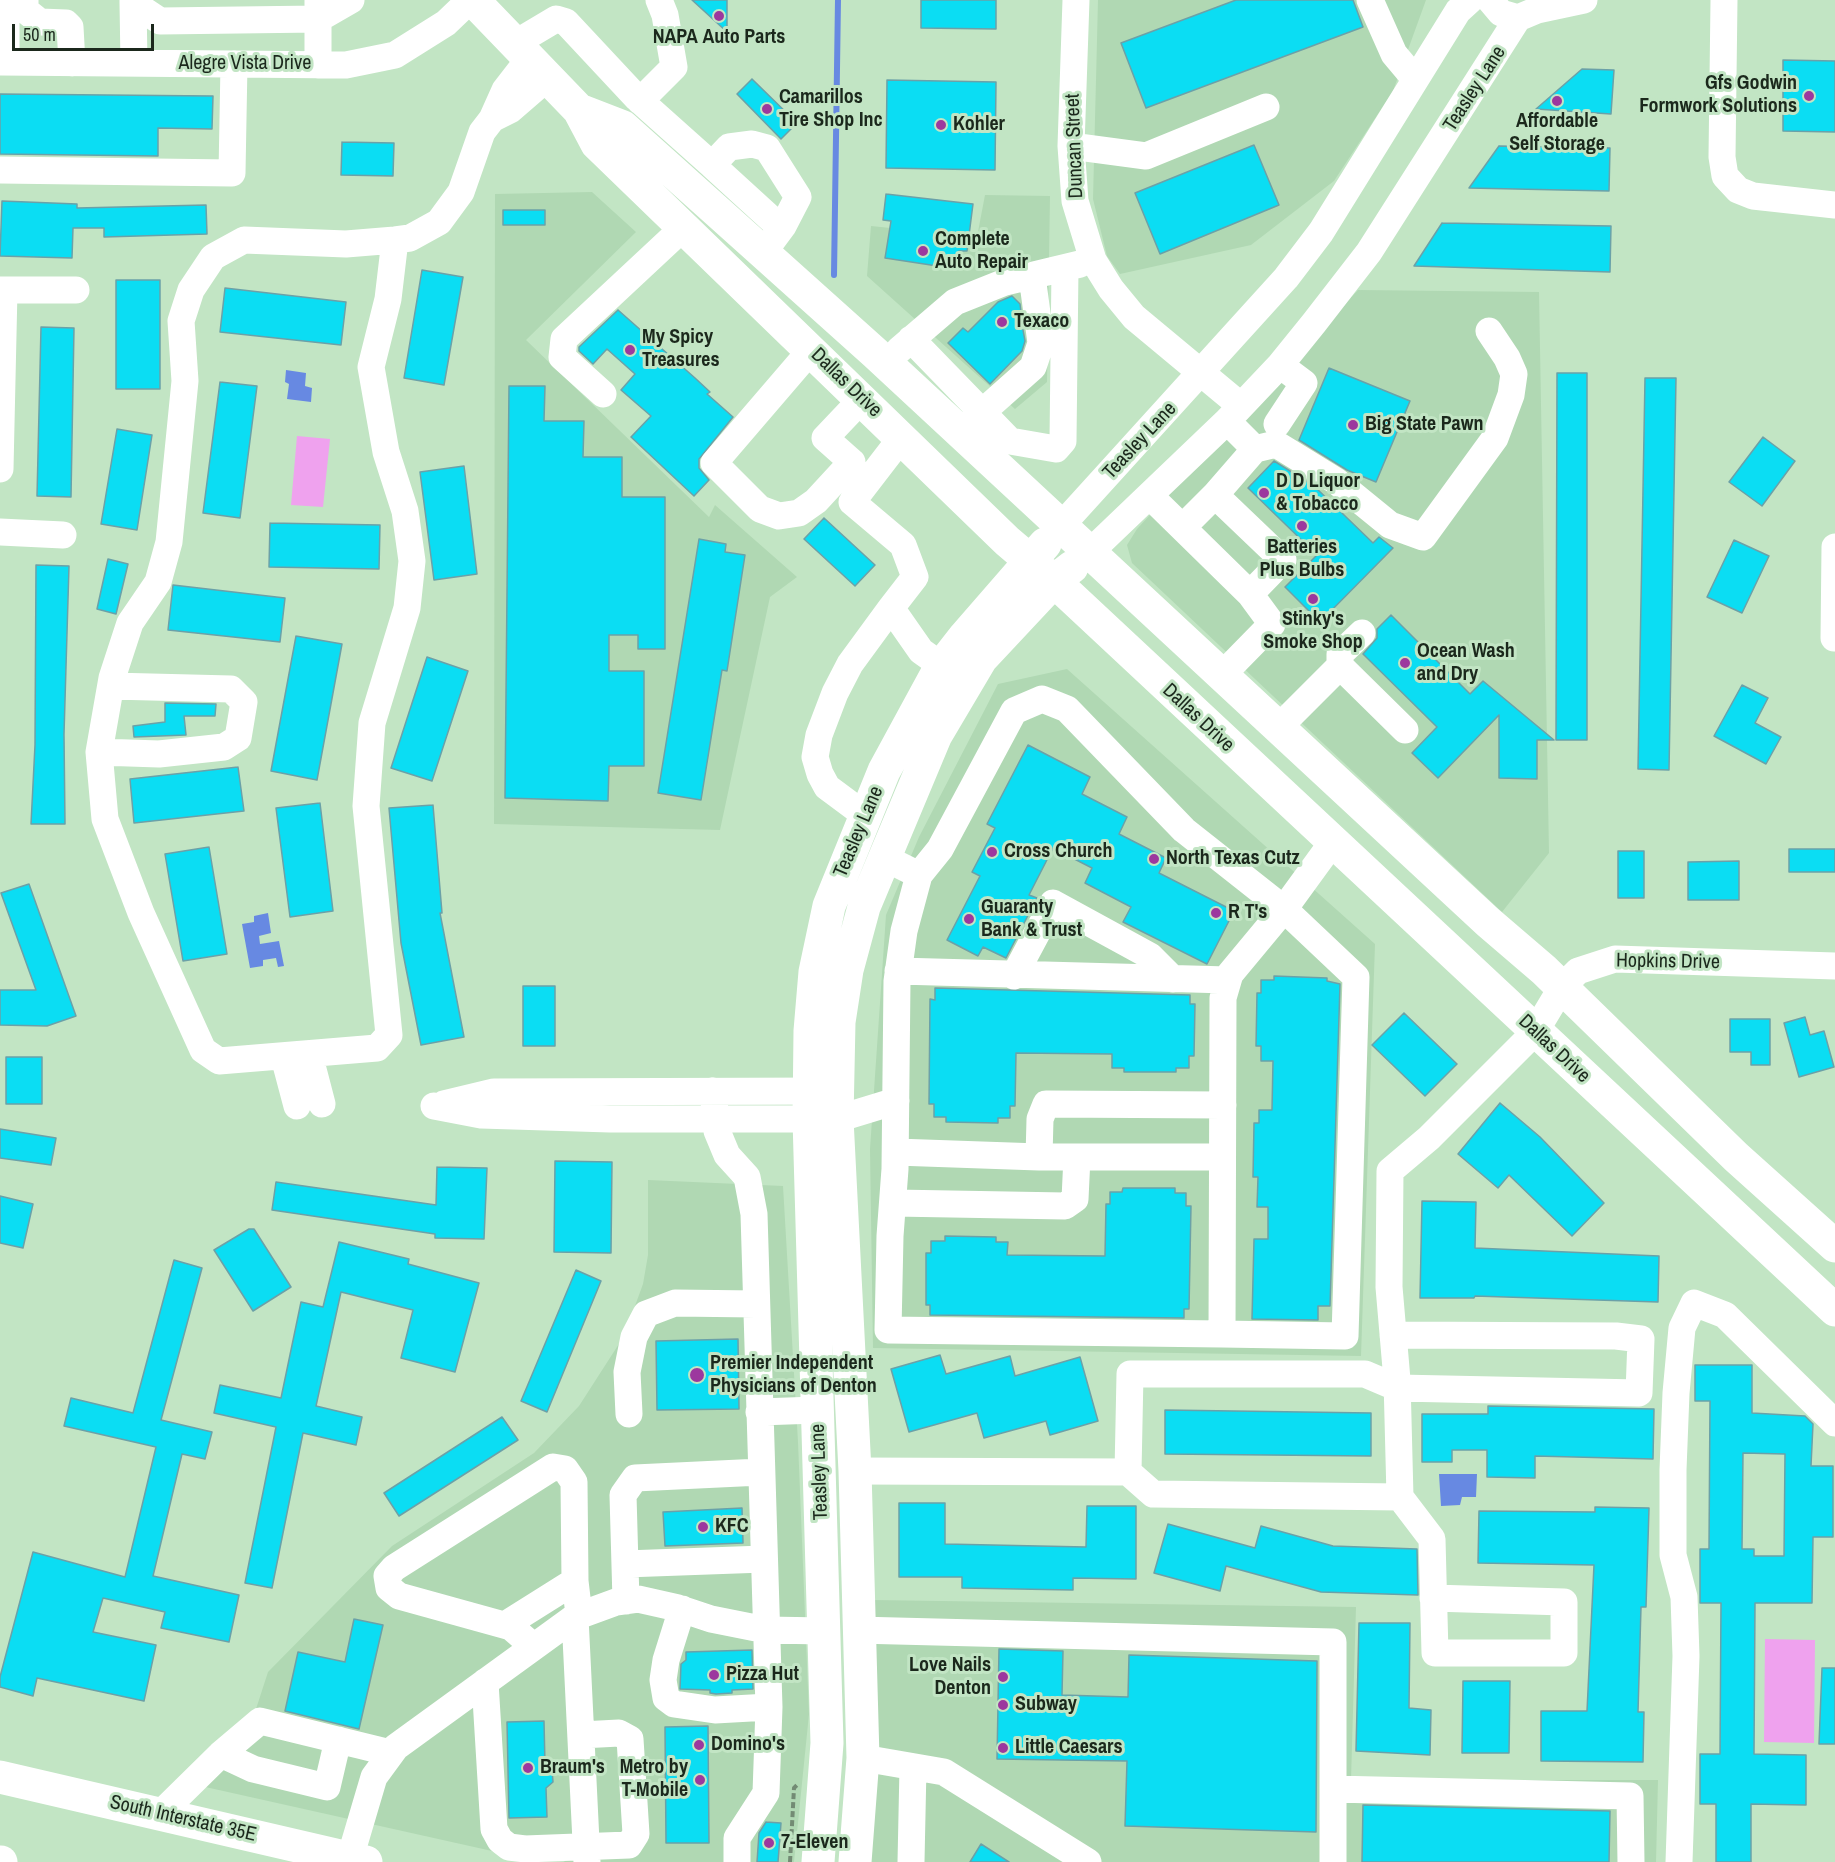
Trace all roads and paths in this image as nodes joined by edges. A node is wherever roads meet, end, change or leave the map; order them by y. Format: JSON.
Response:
{"nodes":[{"id":1,"x":6,"y":0,"type":"edge"},
{"id":2,"x":25,"y":0,"type":"edge"},
{"id":3,"x":351,"y":0,"type":"edge"},
{"id":4,"x":472,"y":0,"type":"edge"},
{"id":5,"x":659,"y":0,"type":"edge"},
{"id":6,"x":1076,"y":0,"type":"edge"},
{"id":7,"x":1370,"y":0,"type":"edge"},
{"id":8,"x":1470,"y":0,"type":"edge"},
{"id":9,"x":1490,"y":0,"type":"edge"},
{"id":10,"x":1584,"y":0,"type":"edge"},
{"id":11,"x":1724,"y":0,"type":"edge"},
{"id":12,"x":133,"y":2,"type":"edge"},
{"id":13,"x":1533,"y":9,"type":"edge"},
{"id":14,"x":318,"y":10,"type":"edge"},
{"id":15,"x":530,"y":60,"type":"junction"},
{"id":16,"x":3,"y":62,"type":"edge"},
{"id":17,"x":72,"y":63,"type":"junction"},
{"id":18,"x":134,"y":63,"type":"junction"},
{"id":19,"x":234,"y":64,"type":"junction"},
{"id":20,"x":318,"y":65,"type":"junction"},
{"id":21,"x":1416,"y":79,"type":"junction"},
{"id":22,"x":640,"y":101,"type":"junction"},
{"id":23,"x":1266,"y":107,"type":"dead end"},
{"id":24,"x":579,"y":110,"type":"junction"},
{"id":25,"x":1071,"y":146,"type":"junction"},
{"id":26,"x":712,"y":165,"type":"junction"},
{"id":27,"x":0,"y":170,"type":"edge"},
{"id":28,"x":1835,"y":205,"type":"edge"},
{"id":29,"x":684,"y":227,"type":"junction"},
{"id":30,"x":762,"y":238,"type":"junction"},
{"id":31,"x":395,"y":240,"type":"junction"},
{"id":32,"x":718,"y":260,"type":"junction"},
{"id":33,"x":1093,"y":260,"type":"junction"},
{"id":34,"x":1065,"y":268,"type":"junction"},
{"id":35,"x":1032,"y":276,"type":"junction"},
{"id":36,"x":2,"y":290,"type":"edge"},
{"id":37,"x":76,"y":290,"type":"dead end"},
{"id":38,"x":1489,"y":331,"type":"dead end"},
{"id":39,"x":911,"y":339,"type":"junction"},
{"id":40,"x":811,"y":350,"type":"junction"},
{"id":41,"x":885,"y":362,"type":"junction"},
{"id":42,"x":1280,"y":365,"type":"junction"},
{"id":43,"x":1202,"y":374,"type":"junction"},
{"id":44,"x":603,"y":394,"type":"dead end"},
{"id":45,"x":862,"y":399,"type":"junction"},
{"id":46,"x":1242,"y":406,"type":"junction"},
{"id":47,"x":971,"y":422,"type":"junction"},
{"id":48,"x":902,"y":437,"type":"junction"},
{"id":49,"x":1270,"y":439,"type":"junction"},
{"id":50,"x":0,"y":469,"type":"edge"},
{"id":51,"x":861,"y":470,"type":"junction"},
{"id":52,"x":1215,"y":495,"type":"junction"},
{"id":53,"x":1151,"y":497,"type":"junction"},
{"id":54,"x":1060,"y":527,"type":"junction"},
{"id":55,"x":1183,"y":527,"type":"junction"},
{"id":56,"x":0,"y":532,"type":"edge"},
{"id":57,"x":63,"y":535,"type":"dead end"},
{"id":58,"x":1835,"y":547,"type":"edge"},
{"id":59,"x":1089,"y":553,"type":"junction"},
{"id":60,"x":1043,"y":571,"type":"junction"},
{"id":61,"x":1250,"y":594,"type":"junction"},
{"id":62,"x":891,"y":608,"type":"junction"},
{"id":63,"x":1362,"y":633,"type":"dead end"},
{"id":64,"x":1834,"y":638,"type":"edge"},
{"id":65,"x":942,"y":666,"type":"junction"},
{"id":66,"x":1340,"y":666,"type":"junction"},
{"id":67,"x":1223,"y":674,"type":"junction"},
{"id":68,"x":111,"y":686,"type":"junction"},
{"id":69,"x":1280,"y":727,"type":"junction"},
{"id":70,"x":1405,"y":730,"type":"dead end"},
{"id":71,"x":99,"y":752,"type":"junction"},
{"id":72,"x":866,"y":816,"type":"junction"},
{"id":73,"x":1332,"y":843,"type":"junction"},
{"id":74,"x":885,"y":858,"type":"junction"},
{"id":75,"x":919,"y":874,"type":"junction"},
{"id":76,"x":1466,"y":902,"type":"junction"},
{"id":77,"x":1284,"y":909,"type":"junction"},
{"id":78,"x":1835,"y":966,"type":"edge"},
{"id":79,"x":898,"y":971,"type":"junction"},
{"id":80,"x":1014,"y":976,"type":"junction"},
{"id":81,"x":1173,"y":979,"type":"junction"},
{"id":82,"x":1228,"y":980,"type":"junction"},
{"id":83,"x":1562,"y":987,"type":"junction"},
{"id":84,"x":1535,"y":1032,"type":"junction"},
{"id":85,"x":297,"y":1055,"type":"junction"},
{"id":86,"x":713,"y":1091,"type":"junction"},
{"id":87,"x":896,"y":1101,"type":"junction"},
{"id":88,"x":309,"y":1105,"type":"dead end"},
{"id":89,"x":823,"y":1105,"type":"junction"},
{"id":90,"x":1223,"y":1105,"type":"junction"},
{"id":91,"x":714,"y":1119,"type":"junction"},
{"id":92,"x":896,"y":1152,"type":"junction"},
{"id":93,"x":1077,"y":1157,"type":"junction"},
{"id":94,"x":1222,"y":1157,"type":"junction"},
{"id":95,"x":1039,"y":1158,"type":"junction"},
{"id":96,"x":894,"y":1203,"type":"junction"},
{"id":97,"x":1835,"y":1246,"type":"edge"},
{"id":98,"x":756,"y":1304,"type":"junction"},
{"id":99,"x":1835,"y":1310,"type":"edge"},
{"id":100,"x":1222,"y":1334,"type":"junction"},
{"id":101,"x":1393,"y":1335,"type":"junction"},
{"id":102,"x":1398,"y":1388,"type":"junction"},
{"id":103,"x":817,"y":1410,"type":"junction"},
{"id":104,"x":759,"y":1412,"type":"junction"},
{"id":105,"x":629,"y":1414,"type":"dead end"},
{"id":106,"x":1835,"y":1423,"type":"edge"},
{"id":107,"x":855,"y":1471,"type":"junction"},
{"id":108,"x":761,"y":1472,"type":"junction"},
{"id":109,"x":1128,"y":1472,"type":"junction"},
{"id":110,"x":1400,"y":1497,"type":"junction"},
{"id":111,"x":764,"y":1559,"type":"junction"},
{"id":112,"x":625,"y":1564,"type":"junction"},
{"id":113,"x":574,"y":1581,"type":"junction"},
{"id":114,"x":1433,"y":1598,"type":"junction"},
{"id":115,"x":626,"y":1601,"type":"junction"},
{"id":116,"x":682,"y":1609,"type":"junction"},
{"id":117,"x":577,"y":1616,"type":"junction"},
{"id":118,"x":505,"y":1626,"type":"junction"},
{"id":119,"x":766,"y":1630,"type":"junction"},
{"id":120,"x":857,"y":1630,"type":"junction"},
{"id":121,"x":825,"y":1632,"type":"junction"},
{"id":122,"x":534,"y":1647,"type":"junction"},
{"id":123,"x":485,"y":1682,"type":"junction"},
{"id":124,"x":769,"y":1707,"type":"junction"},
{"id":125,"x":581,"y":1735,"type":"junction"},
{"id":126,"x":338,"y":1740,"type":"junction"},
{"id":127,"x":392,"y":1753,"type":"junction"},
{"id":128,"x":221,"y":1754,"type":"junction"},
{"id":129,"x":863,"y":1758,"type":"junction"},
{"id":130,"x":913,"y":1767,"type":"junction"},
{"id":131,"x":0,"y":1777,"type":"edge"},
{"id":132,"x":798,"y":1784,"type":"dead end"},
{"id":133,"x":1333,"y":1789,"type":"junction"},
{"id":134,"x":160,"y":1814,"type":"junction"},
{"id":135,"x":586,"y":1854,"type":"edge"},
{"id":136,"x":358,"y":1860,"type":"edge"},
{"id":137,"x":737,"y":1862,"type":"edge"},
{"id":138,"x":790,"y":1862,"type":"edge"},
{"id":139,"x":818,"y":1862,"type":"edge"},
{"id":140,"x":855,"y":1862,"type":"edge"},
{"id":141,"x":911,"y":1862,"type":"edge"},
{"id":142,"x":1088,"y":1862,"type":"edge"},
{"id":143,"x":1333,"y":1862,"type":"edge"},
{"id":144,"x":1630,"y":1862,"type":"edge"},
{"id":145,"x":1679,"y":1862,"type":"edge"}],
"edges":[{"from":1,"to":16,"type":"street"},
{"from":2,"to":17,"type":"street"},
{"from":3,"to":14,"type":"street"},
{"from":4,"to":15,"type":"main road","name":"Dallas Drive"},
{"from":4,"to":20,"type":"street","name":"Alegre Vista Drive"},
{"from":5,"to":22,"type":"street"},
{"from":6,"to":25,"type":"street","name":"Duncan Street"},
{"from":7,"to":21,"type":"street"},
{"from":8,"to":21,"type":"street","name":"Teasley Lane"},
{"from":9,"to":13,"type":"street"},
{"from":10,"to":13,"type":"street"},
{"from":11,"to":28,"type":"street"},
{"from":12,"to":14,"type":"street"},
{"from":12,"to":18,"type":"street"},
{"from":13,"to":42,"type":"street","name":"Teasley Lane"},
{"from":14,"to":20,"type":"street"},
{"from":15,"to":22,"type":"street"},
{"from":15,"to":24,"type":"main road","name":"Dallas Drive"},
{"from":15,"to":31,"type":"street"},
{"from":16,"to":17,"type":"street","name":"Alegre Vista Drive"},
{"from":17,"to":18,"type":"street","name":"Alegre Vista Drive"},
{"from":18,"to":19,"type":"street","name":"Alegre Vista Drive"},
{"from":19,"to":20,"type":"street","name":"Alegre Vista Drive"},
{"from":19,"to":27,"type":"street"},
{"from":21,"to":43,"type":"street","name":"Teasley Lane"},
{"from":22,"to":26,"type":"street"},
{"from":23,"to":25,"type":"street"},
{"from":24,"to":29,"type":"main road","name":"Dallas Drive"},
{"from":24,"to":30,"type":"main road","name":"Dallas Drive"},
{"from":25,"to":33,"type":"street","name":"Duncan Street"},
{"from":26,"to":30,"type":"street"},
{"from":26,"to":30,"type":"street"},
{"from":29,"to":32,"type":"main road","name":"Dallas Drive"},
{"from":29,"to":44,"type":"street"},
{"from":30,"to":32,"type":"main road"},
{"from":30,"to":41,"type":"main road","name":"Dallas Drive"},
{"from":31,"to":68,"type":"street"},
{"from":31,"to":85,"type":"street"},
{"from":32,"to":40,"type":"main road","name":"Dallas Drive"},
{"from":33,"to":34,"type":"street"},
{"from":33,"to":43,"type":"street","name":"Duncan Street"},
{"from":34,"to":35,"type":"street"},
{"from":34,"to":47,"type":"street"},
{"from":35,"to":39,"type":"street"},
{"from":35,"to":47,"type":"street"},
{"from":36,"to":37,"type":"street"},
{"from":36,"to":50,"type":"street"},
{"from":38,"to":49,"type":"street"},
{"from":39,"to":41,"type":"street"},
{"from":39,"to":47,"type":"street"},
{"from":40,"to":45,"type":"main road","name":"Dallas Drive"},
{"from":40,"to":51,"type":"street"},
{"from":41,"to":47,"type":"main road","name":"Dallas Drive"},
{"from":42,"to":46,"type":"street","name":"Teasley Lane"},
{"from":42,"to":49,"type":"street"},
{"from":43,"to":46,"type":"street","name":"Duncan Street"},
{"from":43,"to":54,"type":"street","name":"Teasley Lane"},
{"from":45,"to":48,"type":"main road","name":"Dallas Drive"},
{"from":45,"to":51,"type":"street"},
{"from":46,"to":49,"type":"street"},
{"from":46,"to":49,"type":"street"},
{"from":46,"to":53,"type":"street","name":"Teasley Lane"},
{"from":47,"to":54,"type":"main road","name":"Dallas Drive"},
{"from":48,"to":51,"type":"street"},
{"from":48,"to":60,"type":"main road","name":"Dallas Drive"},
{"from":49,"to":52,"type":"street"},
{"from":51,"to":62,"type":"street"},
{"from":52,"to":55,"type":"street"},
{"from":52,"to":61,"type":"street"},
{"from":53,"to":55,"type":"street"},
{"from":53,"to":59,"type":"street","name":"Teasley Lane"},
{"from":54,"to":59,"type":"main road","name":"Dallas Drive"},
{"from":54,"to":60,"type":"main road","name":"Teasley Lane"},
{"from":55,"to":61,"type":"street"},
{"from":56,"to":57,"type":"street"},
{"from":58,"to":64,"type":"street"},
{"from":59,"to":60,"type":"main road","name":"Teasley Lane"},
{"from":59,"to":67,"type":"main road","name":"Dallas Drive"},
{"from":60,"to":65,"type":"main road","name":"Teasley Lane"},
{"from":60,"to":73,"type":"main road","name":"Dallas Drive"},
{"from":60,"to":74,"type":"main road","name":"Teasley Lane"},
{"from":61,"to":67,"type":"street"},
{"from":62,"to":65,"type":"street"},
{"from":62,"to":72,"type":"street"},
{"from":63,"to":66,"type":"street"},
{"from":65,"to":72,"type":"main road","name":"Teasley Lane"},
{"from":66,"to":69,"type":"street"},
{"from":66,"to":70,"type":"street"},
{"from":67,"to":69,"type":"main road","name":"Dallas Drive"},
{"from":68,"to":71,"type":"street"},
{"from":68,"to":71,"type":"street"},
{"from":69,"to":76,"type":"main road","name":"Dallas Drive"},
{"from":71,"to":85,"type":"street"},
{"from":72,"to":89,"type":"main road","name":"Teasley Lane"},
{"from":73,"to":76,"type":"main road"},
{"from":73,"to":77,"type":"street"},
{"from":73,"to":84,"type":"main road","name":"Dallas Drive"},
{"from":74,"to":75,"type":"street"},
{"from":74,"to":89,"type":"main road","name":"Teasley Lane"},
{"from":75,"to":77,"type":"street"},
{"from":75,"to":79,"type":"street"},
{"from":76,"to":83,"type":"main road","name":"Dallas Drive"},
{"from":77,"to":82,"type":"street"},
{"from":77,"to":100,"type":"street"},
{"from":78,"to":83,"type":"street","name":"Hopkins Drive"},
{"from":79,"to":80,"type":"street"},
{"from":79,"to":87,"type":"street"},
{"from":80,"to":81,"type":"street"},
{"from":80,"to":81,"type":"street"},
{"from":81,"to":82,"type":"street"},
{"from":82,"to":90,"type":"street"},
{"from":83,"to":84,"type":"street","name":"Hopkins Drive"},
{"from":83,"to":97,"type":"main road","name":"Dallas Drive"},
{"from":84,"to":99,"type":"main road","name":"Dallas Drive"},
{"from":84,"to":101,"type":"street","name":"Hopkins Drive"},
{"from":85,"to":88,"type":"street"},
{"from":86,"to":89,"type":"street"},
{"from":86,"to":91,"type":"street"},
{"from":86,"to":91,"type":"street"},
{"from":87,"to":89,"type":"street"},
{"from":87,"to":92,"type":"street"},
{"from":89,"to":91,"type":"street"},
{"from":89,"to":103,"type":"main road","name":"Teasley Lane"},
{"from":89,"to":107,"type":"main road","name":"Teasley Lane"},
{"from":90,"to":94,"type":"street"},
{"from":90,"to":95,"type":"street"},
{"from":91,"to":98,"type":"street"},
{"from":92,"to":95,"type":"street"},
{"from":92,"to":96,"type":"street"},
{"from":93,"to":94,"type":"street"},
{"from":93,"to":95,"type":"street"},
{"from":93,"to":96,"type":"street"},
{"from":94,"to":100,"type":"street"},
{"from":96,"to":100,"type":"street"},
{"from":98,"to":104,"type":"street"},
{"from":98,"to":105,"type":"street"},
{"from":101,"to":102,"type":"street","name":"Hopkins Drive"},
{"from":101,"to":102,"type":"street"},
{"from":102,"to":109,"type":"street"},
{"from":102,"to":110,"type":"street","name":"Hopkins Drive"},
{"from":103,"to":104,"type":"street"},
{"from":103,"to":121,"type":"main road","name":"Teasley Lane"},
{"from":104,"to":108,"type":"street"},
{"from":106,"to":145,"type":"street"},
{"from":107,"to":109,"type":"street"},
{"from":107,"to":120,"type":"main road","name":"Teasley Lane"},
{"from":108,"to":111,"type":"street"},
{"from":108,"to":112,"type":"street"},
{"from":109,"to":110,"type":"street"},
{"from":110,"to":114,"type":"street"},
{"from":111,"to":112,"type":"street"},
{"from":111,"to":119,"type":"street"},
{"from":112,"to":115,"type":"street"},
{"from":113,"to":117,"type":"street"},
{"from":113,"to":118,"type":"street"},
{"from":113,"to":118,"type":"street"},
{"from":114,"to":114,"type":"street"},
{"from":115,"to":116,"type":"street"},
{"from":115,"to":117,"type":"street"},
{"from":116,"to":119,"type":"street"},
{"from":116,"to":124,"type":"street"},
{"from":117,"to":122,"type":"street"},
{"from":117,"to":125,"type":"street"},
{"from":118,"to":122,"type":"street"},
{"from":119,"to":121,"type":"street"},
{"from":119,"to":124,"type":"street"},
{"from":120,"to":121,"type":"main road"},
{"from":120,"to":129,"type":"main road","name":"Teasley Lane"},
{"from":120,"to":133,"type":"street"},
{"from":121,"to":139,"type":"main road","name":"Teasley Lane"},
{"from":122,"to":123,"type":"street"},
{"from":123,"to":127,"type":"street"},
{"from":123,"to":135,"type":"street"},
{"from":124,"to":137,"type":"street"},
{"from":125,"to":135,"type":"street"},
{"from":125,"to":135,"type":"street"},
{"from":126,"to":127,"type":"street"},
{"from":126,"to":128,"type":"street"},
{"from":126,"to":128,"type":"street"},
{"from":127,"to":136,"type":"street"},
{"from":128,"to":134,"type":"street"},
{"from":129,"to":130,"type":"street"},
{"from":129,"to":140,"type":"main road","name":"Teasley Lane"},
{"from":130,"to":141,"type":"street"},
{"from":130,"to":142,"type":"street"},
{"from":131,"to":134,"type":"main road","name":"South Interstate 35E"},
{"from":132,"to":138,"type":"path"},
{"from":133,"to":143,"type":"street"},
{"from":133,"to":144,"type":"street"},
{"from":134,"to":136,"type":"main road","name":"South Interstate 35E"}]}
